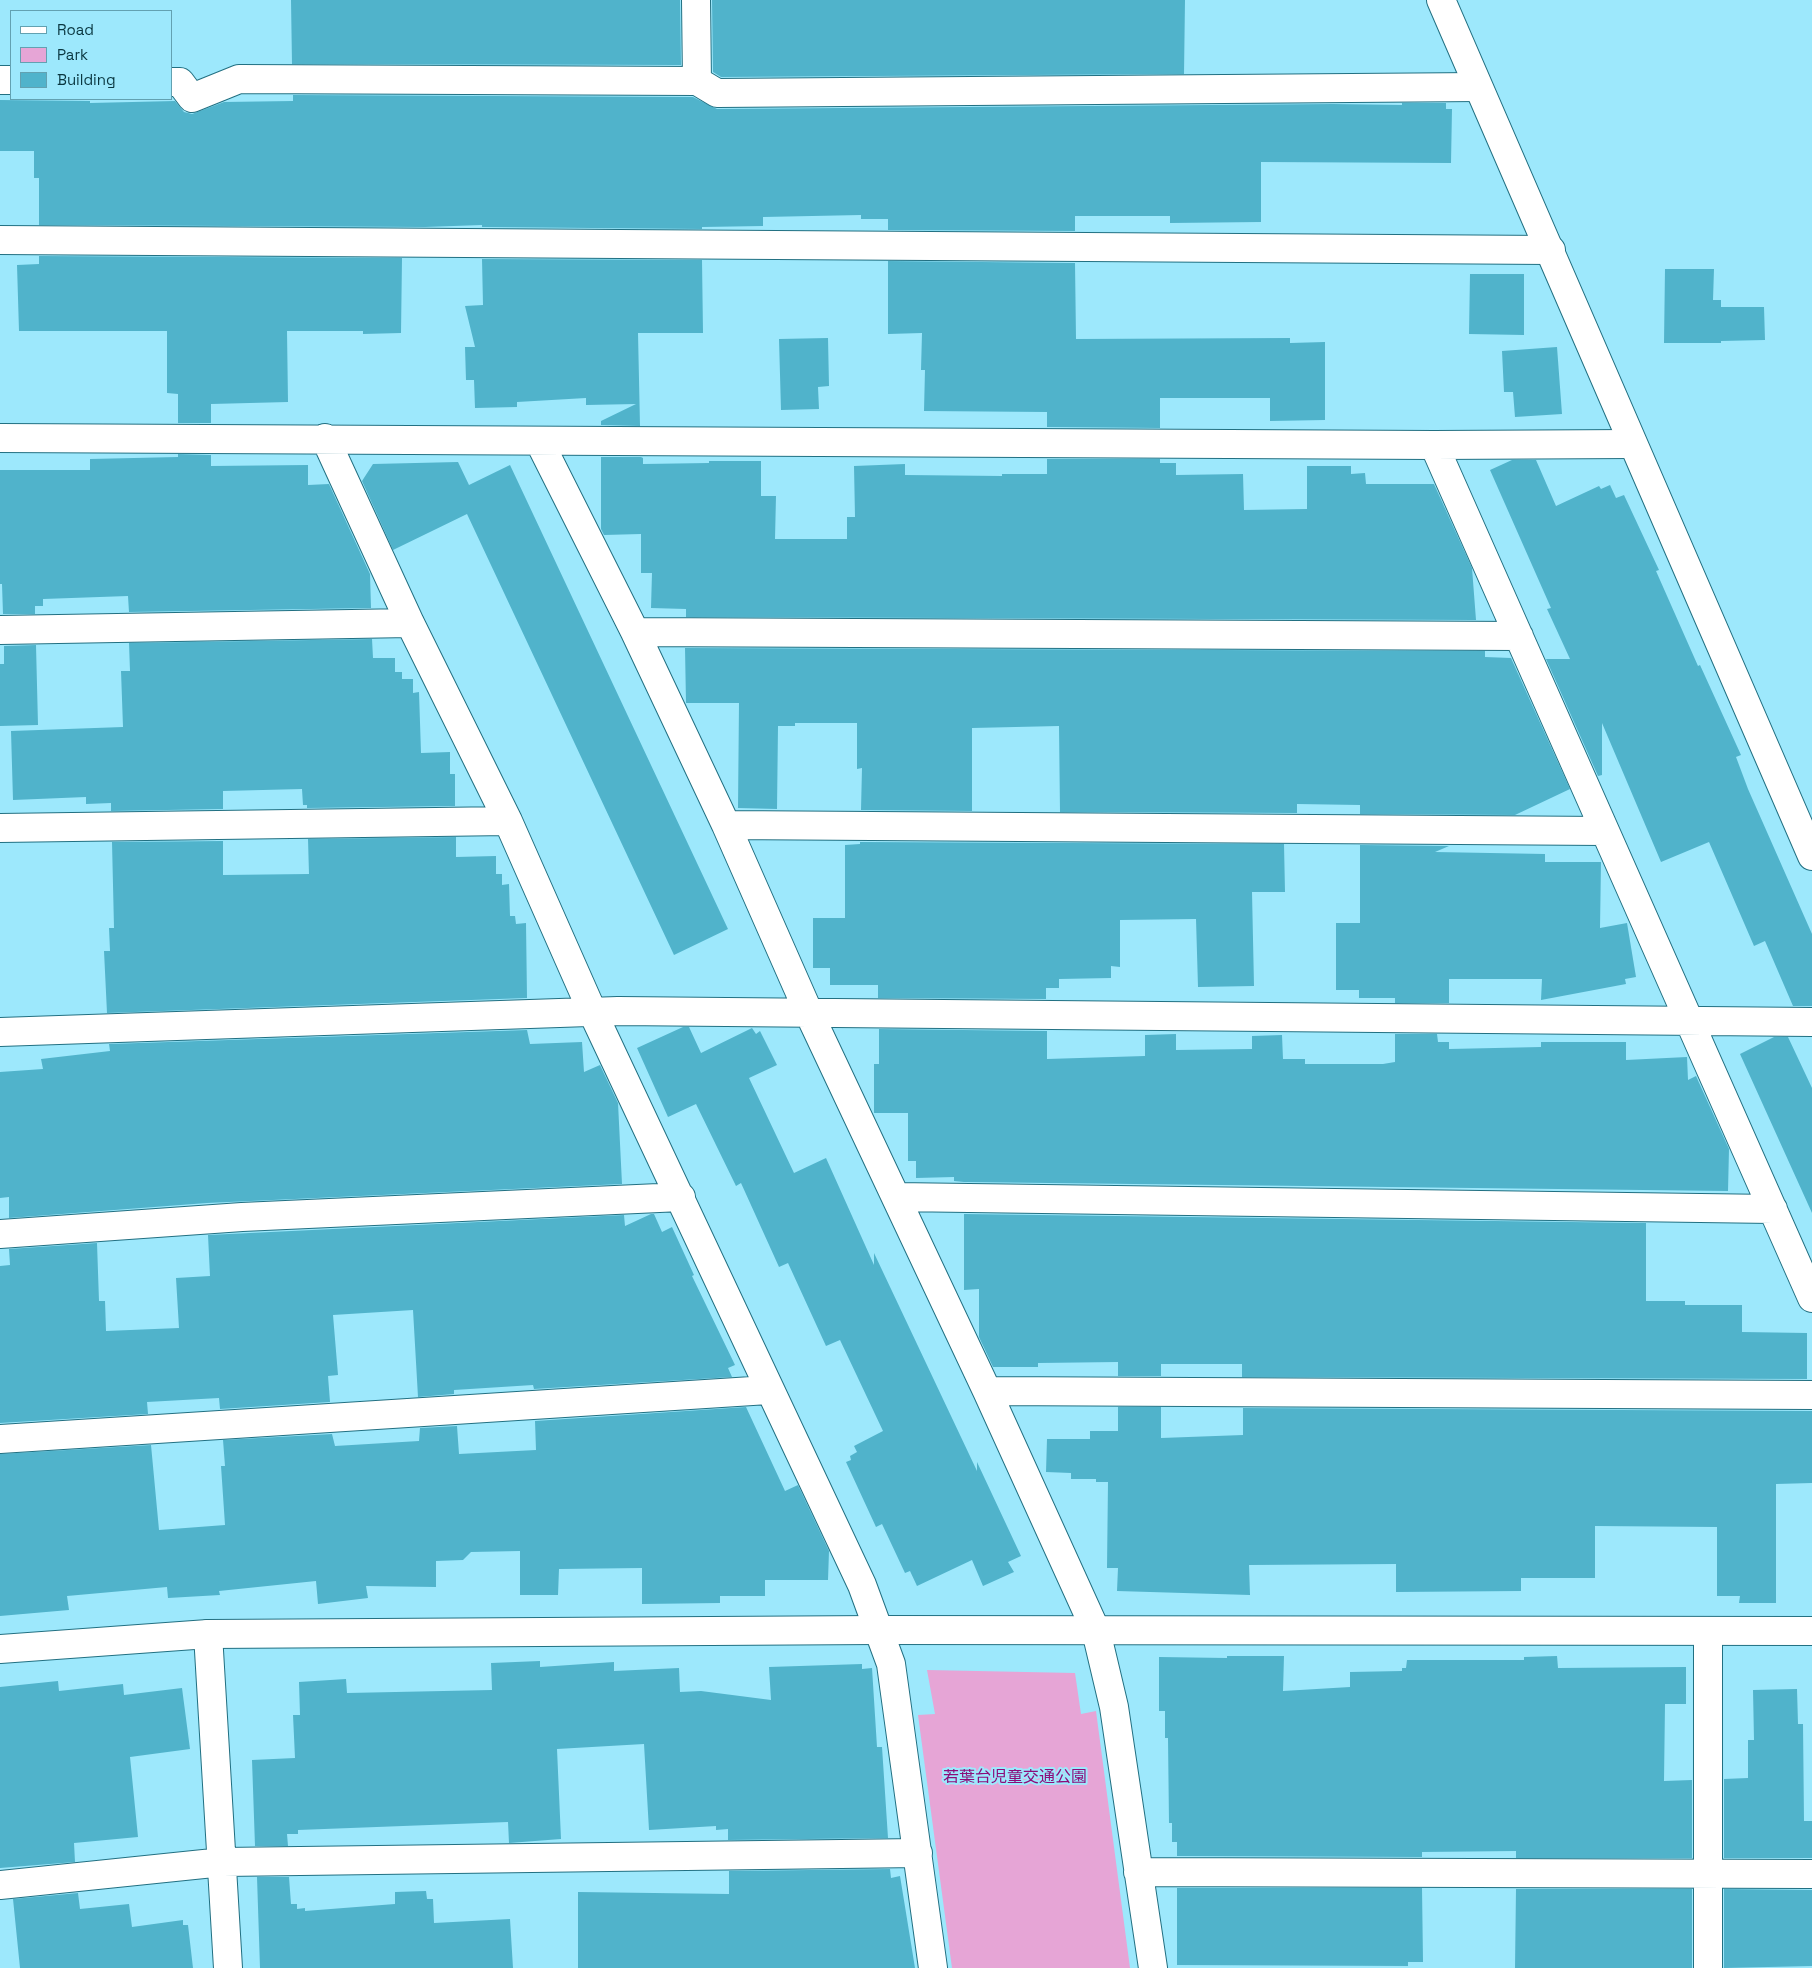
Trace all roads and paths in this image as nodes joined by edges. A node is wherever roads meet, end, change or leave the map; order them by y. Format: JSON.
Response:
{"nodes":[{"id":1,"x":696,"y":0,"type":"edge"},
{"id":2,"x":1441,"y":0,"type":"edge"},
{"id":3,"x":697,"y":81,"type":"junction"},
{"id":4,"x":172,"y":82,"type":"edge"},
{"id":5,"x":1478,"y":87,"type":"junction"},
{"id":6,"x":0,"y":240,"type":"edge"},
{"id":7,"x":1551,"y":250,"type":"junction"},
{"id":8,"x":0,"y":438,"type":"edge"},
{"id":9,"x":325,"y":438,"type":"junction"},
{"id":10,"x":539,"y":441,"type":"junction"},
{"id":11,"x":1632,"y":444,"type":"junction"},
{"id":12,"x":1434,"y":445,"type":"junction"},
{"id":13,"x":410,"y":623,"type":"junction"},
{"id":14,"x":0,"y":630,"type":"edge"},
{"id":15,"x":634,"y":632,"type":"junction"},
{"id":16,"x":1519,"y":636,"type":"junction"},
{"id":17,"x":508,"y":821,"type":"junction"},
{"id":18,"x":726,"y":825,"type":"junction"},
{"id":19,"x":0,"y":828,"type":"edge"},
{"id":20,"x":1605,"y":831,"type":"junction"},
{"id":21,"x":1812,"y":856,"type":"edge"},
{"id":22,"x":592,"y":1011,"type":"junction"},
{"id":23,"x":808,"y":1011,"type":"junction"},
{"id":24,"x":1689,"y":1021,"type":"junction"},
{"id":25,"x":1812,"y":1022,"type":"edge"},
{"id":26,"x":0,"y":1032,"type":"edge"},
{"id":27,"x":681,"y":1197,"type":"junction"},
{"id":28,"x":896,"y":1197,"type":"junction"},
{"id":29,"x":1773,"y":1208,"type":"junction"},
{"id":30,"x":0,"y":1234,"type":"edge"},
{"id":31,"x":1812,"y":1298,"type":"edge"},
{"id":32,"x":768,"y":1390,"type":"junction"},
{"id":33,"x":987,"y":1391,"type":"junction"},
{"id":34,"x":1812,"y":1395,"type":"edge"},
{"id":35,"x":0,"y":1438,"type":"edge"},
{"id":36,"x":878,"y":1630,"type":"junction"},
{"id":37,"x":1096,"y":1631,"type":"junction"},
{"id":38,"x":1708,"y":1631,"type":"junction"},
{"id":39,"x":1812,"y":1631,"type":"edge"},
{"id":40,"x":208,"y":1634,"type":"junction"},
{"id":41,"x":0,"y":1650,"type":"edge"},
{"id":42,"x":918,"y":1853,"type":"junction"},
{"id":43,"x":223,"y":1862,"type":"junction"},
{"id":44,"x":1138,"y":1872,"type":"junction"},
{"id":45,"x":1708,"y":1874,"type":"junction"},
{"id":46,"x":1812,"y":1874,"type":"edge"},
{"id":47,"x":0,"y":1885,"type":"edge"},
{"id":48,"x":228,"y":1968,"type":"edge"},
{"id":49,"x":933,"y":1968,"type":"edge"},
{"id":50,"x":1153,"y":1968,"type":"edge"},
{"id":51,"x":1708,"y":1968,"type":"edge"}],
"edges":[{"from":1,"to":3,"type":"street"},
{"from":2,"to":5,"type":"street"},
{"from":3,"to":4,"type":"street"},
{"from":3,"to":5,"type":"street"},
{"from":5,"to":7,"type":"street"},
{"from":6,"to":7,"type":"street"},
{"from":7,"to":11,"type":"street"},
{"from":8,"to":9,"type":"street"},
{"from":9,"to":10,"type":"street"},
{"from":9,"to":13,"type":"street"},
{"from":10,"to":12,"type":"street"},
{"from":10,"to":15,"type":"street"},
{"from":11,"to":12,"type":"street"},
{"from":11,"to":21,"type":"street"},
{"from":12,"to":16,"type":"street"},
{"from":13,"to":14,"type":"street"},
{"from":13,"to":17,"type":"street"},
{"from":15,"to":16,"type":"street"},
{"from":15,"to":18,"type":"street"},
{"from":16,"to":20,"type":"street"},
{"from":17,"to":19,"type":"street"},
{"from":17,"to":22,"type":"street"},
{"from":18,"to":20,"type":"street"},
{"from":18,"to":23,"type":"street"},
{"from":20,"to":24,"type":"street"},
{"from":22,"to":23,"type":"street"},
{"from":22,"to":26,"type":"street"},
{"from":22,"to":27,"type":"street"},
{"from":23,"to":24,"type":"street"},
{"from":23,"to":28,"type":"street"},
{"from":24,"to":25,"type":"street"},
{"from":24,"to":29,"type":"street"},
{"from":27,"to":30,"type":"street"},
{"from":27,"to":32,"type":"street"},
{"from":28,"to":29,"type":"street"},
{"from":28,"to":33,"type":"street"},
{"from":29,"to":31,"type":"street"},
{"from":32,"to":35,"type":"street"},
{"from":32,"to":36,"type":"street"},
{"from":33,"to":34,"type":"street"},
{"from":33,"to":37,"type":"street"},
{"from":36,"to":37,"type":"street"},
{"from":36,"to":40,"type":"street"},
{"from":36,"to":42,"type":"street"},
{"from":37,"to":38,"type":"street"},
{"from":37,"to":44,"type":"street"},
{"from":38,"to":39,"type":"street"},
{"from":38,"to":45,"type":"street"},
{"from":40,"to":41,"type":"street"},
{"from":40,"to":43,"type":"street"},
{"from":42,"to":43,"type":"street"},
{"from":42,"to":49,"type":"street"},
{"from":43,"to":47,"type":"street"},
{"from":43,"to":48,"type":"street"},
{"from":44,"to":45,"type":"street"},
{"from":44,"to":50,"type":"street"},
{"from":45,"to":46,"type":"street"},
{"from":45,"to":51,"type":"street"}]}
